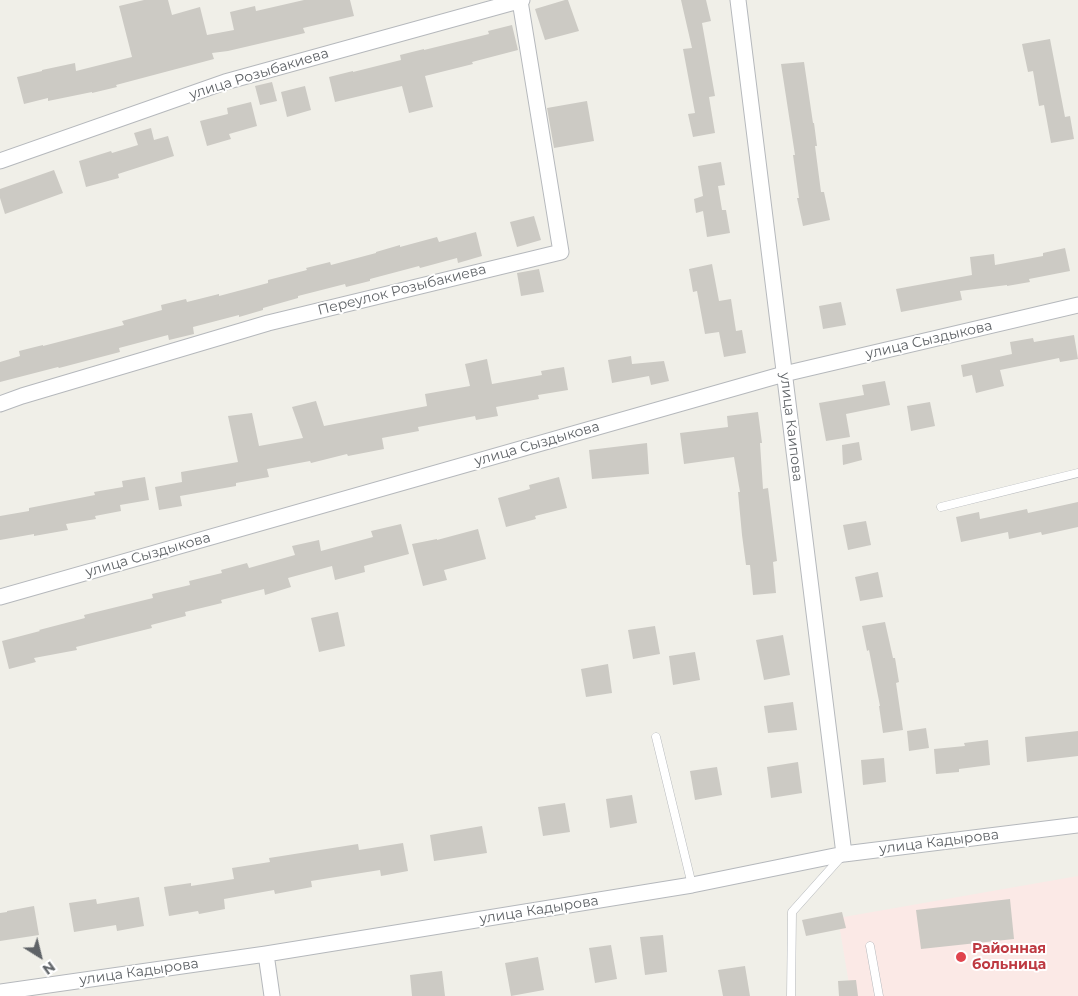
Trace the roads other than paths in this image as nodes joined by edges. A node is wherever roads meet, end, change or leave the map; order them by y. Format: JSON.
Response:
{"nodes":[{"id":1,"x":521,"y":0,"type":"edge"},
{"id":2,"x":738,"y":0,"type":"edge"},
{"id":3,"x":0,"y":161,"type":"edge"},
{"id":4,"x":1078,"y":305,"type":"edge"},
{"id":5,"x":784,"y":374,"type":"junction"},
{"id":6,"x":0,"y":404,"type":"edge"},
{"id":7,"x":1078,"y":473,"type":"edge"},
{"id":8,"x":941,"y":507,"type":"dead end"},
{"id":9,"x":0,"y":596,"type":"edge"},
{"id":10,"x":656,"y":737,"type":"dead end"},
{"id":11,"x":1078,"y":825,"type":"edge"},
{"id":12,"x":844,"y":854,"type":"junction"},
{"id":13,"x":692,"y":885,"type":"junction"},
{"id":14,"x":870,"y":946,"type":"dead end"},
{"id":15,"x":266,"y":954,"type":"junction"},
{"id":16,"x":0,"y":992,"type":"edge"},
{"id":17,"x":272,"y":996,"type":"edge"},
{"id":18,"x":791,"y":996,"type":"edge"},
{"id":19,"x":879,"y":996,"type":"edge"}],
"edges":[{"from":1,"to":3,"type":"street","name":"улица Розыбакиева"},
{"from":1,"to":6,"type":"street","name":"Переулок Розыбакиева"},
{"from":2,"to":5,"type":"street","name":"улица Каипова"},
{"from":4,"to":5,"type":"street","name":"улица Сыздыкова"},
{"from":5,"to":9,"type":"street","name":"улица Сыздыкова"},
{"from":5,"to":12,"type":"street","name":"улица Каипова"},
{"from":7,"to":8,"type":"lane"},
{"from":10,"to":13,"type":"lane"},
{"from":11,"to":12,"type":"street","name":"улица Кадырова"},
{"from":12,"to":13,"type":"street","name":"улица Кадырова"},
{"from":12,"to":18,"type":"lane"},
{"from":13,"to":15,"type":"street","name":"улица Кадырова"},
{"from":14,"to":19,"type":"lane"},
{"from":15,"to":16,"type":"street","name":"улица Кадырова"},
{"from":15,"to":17,"type":"street"}]}
